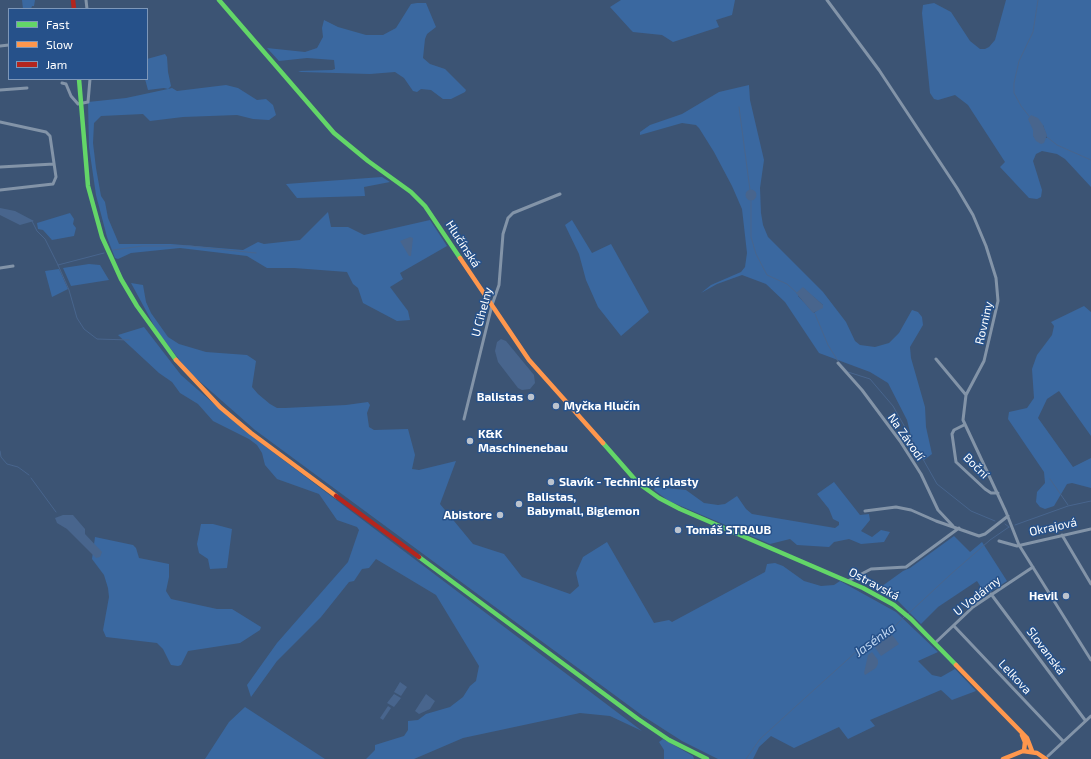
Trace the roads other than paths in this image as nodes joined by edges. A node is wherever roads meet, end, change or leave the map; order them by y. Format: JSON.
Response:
{"nodes":[{"id":1,"x":219,"y":0,"type":"edge"},
{"id":2,"x":827,"y":0,"type":"edge"},
{"id":3,"x":79,"y":80,"type":"edge"},
{"id":4,"x":90,"y":80,"type":"edge"},
{"id":5,"x":62,"y":83,"type":"dead end"},
{"id":6,"x":27,"y":88,"type":"dead end"},
{"id":7,"x":0,"y":90,"type":"edge"},
{"id":8,"x":80,"y":104,"type":"junction"},
{"id":9,"x":0,"y":122,"type":"edge"},
{"id":10,"x":54,"y":164,"type":"junction"},
{"id":11,"x":0,"y":166,"type":"edge"},
{"id":12,"x":0,"y":190,"type":"edge"},
{"id":13,"x":560,"y":194,"type":"dead end"},
{"id":14,"x":13,"y":266,"type":"dead end"},
{"id":15,"x":0,"y":268,"type":"edge"},
{"id":16,"x":492,"y":304,"type":"junction"},
{"id":17,"x":936,"y":359,"type":"dead end"},
{"id":18,"x":838,"y":363,"type":"dead end"},
{"id":19,"x":966,"y":395,"type":"junction"},
{"id":20,"x":464,"y":419,"type":"dead end"},
{"id":21,"x":964,"y":425,"type":"junction"},
{"id":22,"x":998,"y":493,"type":"junction"},
{"id":23,"x":680,"y":509,"type":"joint"},
{"id":24,"x":865,"y":511,"type":"dead end"},
{"id":25,"x":1008,"y":516,"type":"junction"},
{"id":26,"x":953,"y":526,"type":"junction"},
{"id":27,"x":959,"y":528,"type":"junction"},
{"id":28,"x":1091,"y":529,"type":"edge"},
{"id":29,"x":1062,"y":534,"type":"junction"},
{"id":30,"x":999,"y":541,"type":"dead end"},
{"id":31,"x":1019,"y":545,"type":"junction"},
{"id":32,"x":1033,"y":567,"type":"junction"},
{"id":33,"x":848,"y":581,"type":"junction"},
{"id":34,"x":1091,"y":584,"type":"edge"},
{"id":35,"x":991,"y":594,"type":"junction"},
{"id":36,"x":954,"y":626,"type":"junction"},
{"id":37,"x":935,"y":643,"type":"junction"},
{"id":38,"x":1091,"y":660,"type":"edge"},
{"id":39,"x":1091,"y":716,"type":"edge"},
{"id":40,"x":1085,"y":720,"type":"junction"},
{"id":41,"x":1022,"y":733,"type":"junction"},
{"id":42,"x":1063,"y":741,"type":"junction"},
{"id":43,"x":1024,"y":751,"type":"junction"},
{"id":44,"x":1032,"y":751,"type":"junction"},
{"id":45,"x":1047,"y":757,"type":"edge"},
{"id":46,"x":707,"y":759,"type":"edge"},
{"id":47,"x":1003,"y":759,"type":"edge"}],
"edges":[{"from":1,"to":16,"type":"street","name":"Hlučínská"},
{"from":2,"to":19,"type":"street","name":"Rovniny"},
{"from":3,"to":8,"type":"street"},
{"from":4,"to":8,"type":"street"},
{"from":5,"to":8,"type":"street"},
{"from":6,"to":7,"type":"street"},
{"from":8,"to":46,"type":"street"},
{"from":9,"to":10,"type":"street"},
{"from":10,"to":11,"type":"street"},
{"from":10,"to":12,"type":"street"},
{"from":13,"to":16,"type":"street","name":"U Cihelny"},
{"from":14,"to":15,"type":"street"},
{"from":16,"to":20,"type":"street","name":"U Cihelny"},
{"from":16,"to":23,"type":"street","name":"Hlučínská"},
{"from":17,"to":19,"type":"street"},
{"from":18,"to":26,"type":"street","name":"Na Závodí"},
{"from":19,"to":21,"type":"street","name":"Rovniny"},
{"from":21,"to":22,"type":"street","name":"Rovniny"},
{"from":21,"to":22,"type":"street","name":"Boční"},
{"from":22,"to":25,"type":"street","name":"Rovniny"},
{"from":23,"to":33,"type":"street","name":"Ostravská"},
{"from":24,"to":26,"type":"street","name":"Na Závodí"},
{"from":25,"to":27,"type":"street","name":"Na Závodí"},
{"from":25,"to":31,"type":"street","name":"Rovniny"},
{"from":26,"to":27,"type":"street","name":"Na Závodí"},
{"from":27,"to":33,"type":"street"},
{"from":28,"to":29,"type":"street","name":"Okrajová"},
{"from":29,"to":31,"type":"street","name":"Okrajová"},
{"from":29,"to":34,"type":"street"},
{"from":30,"to":31,"type":"street"},
{"from":31,"to":32,"type":"street","name":"Rovniny"},
{"from":32,"to":35,"type":"street","name":"U Vodárny"},
{"from":32,"to":38,"type":"street","name":"Rovniny"},
{"from":33,"to":37,"type":"street","name":"Ostravská"},
{"from":35,"to":36,"type":"street","name":"U Vodárny"},
{"from":35,"to":40,"type":"street","name":"Slovanská"},
{"from":36,"to":37,"type":"street","name":"U Vodárny"},
{"from":36,"to":42,"type":"street","name":"Lelkova"},
{"from":37,"to":41,"type":"street","name":"Ostravská"},
{"from":39,"to":40,"type":"street"},
{"from":40,"to":42,"type":"street"},
{"from":41,"to":43,"type":"street"},
{"from":41,"to":44,"type":"street","name":"Ostravská"},
{"from":42,"to":45,"type":"street"},
{"from":43,"to":44,"type":"street"},
{"from":43,"to":47,"type":"street"},
{"from":44,"to":45,"type":"street"}]}
